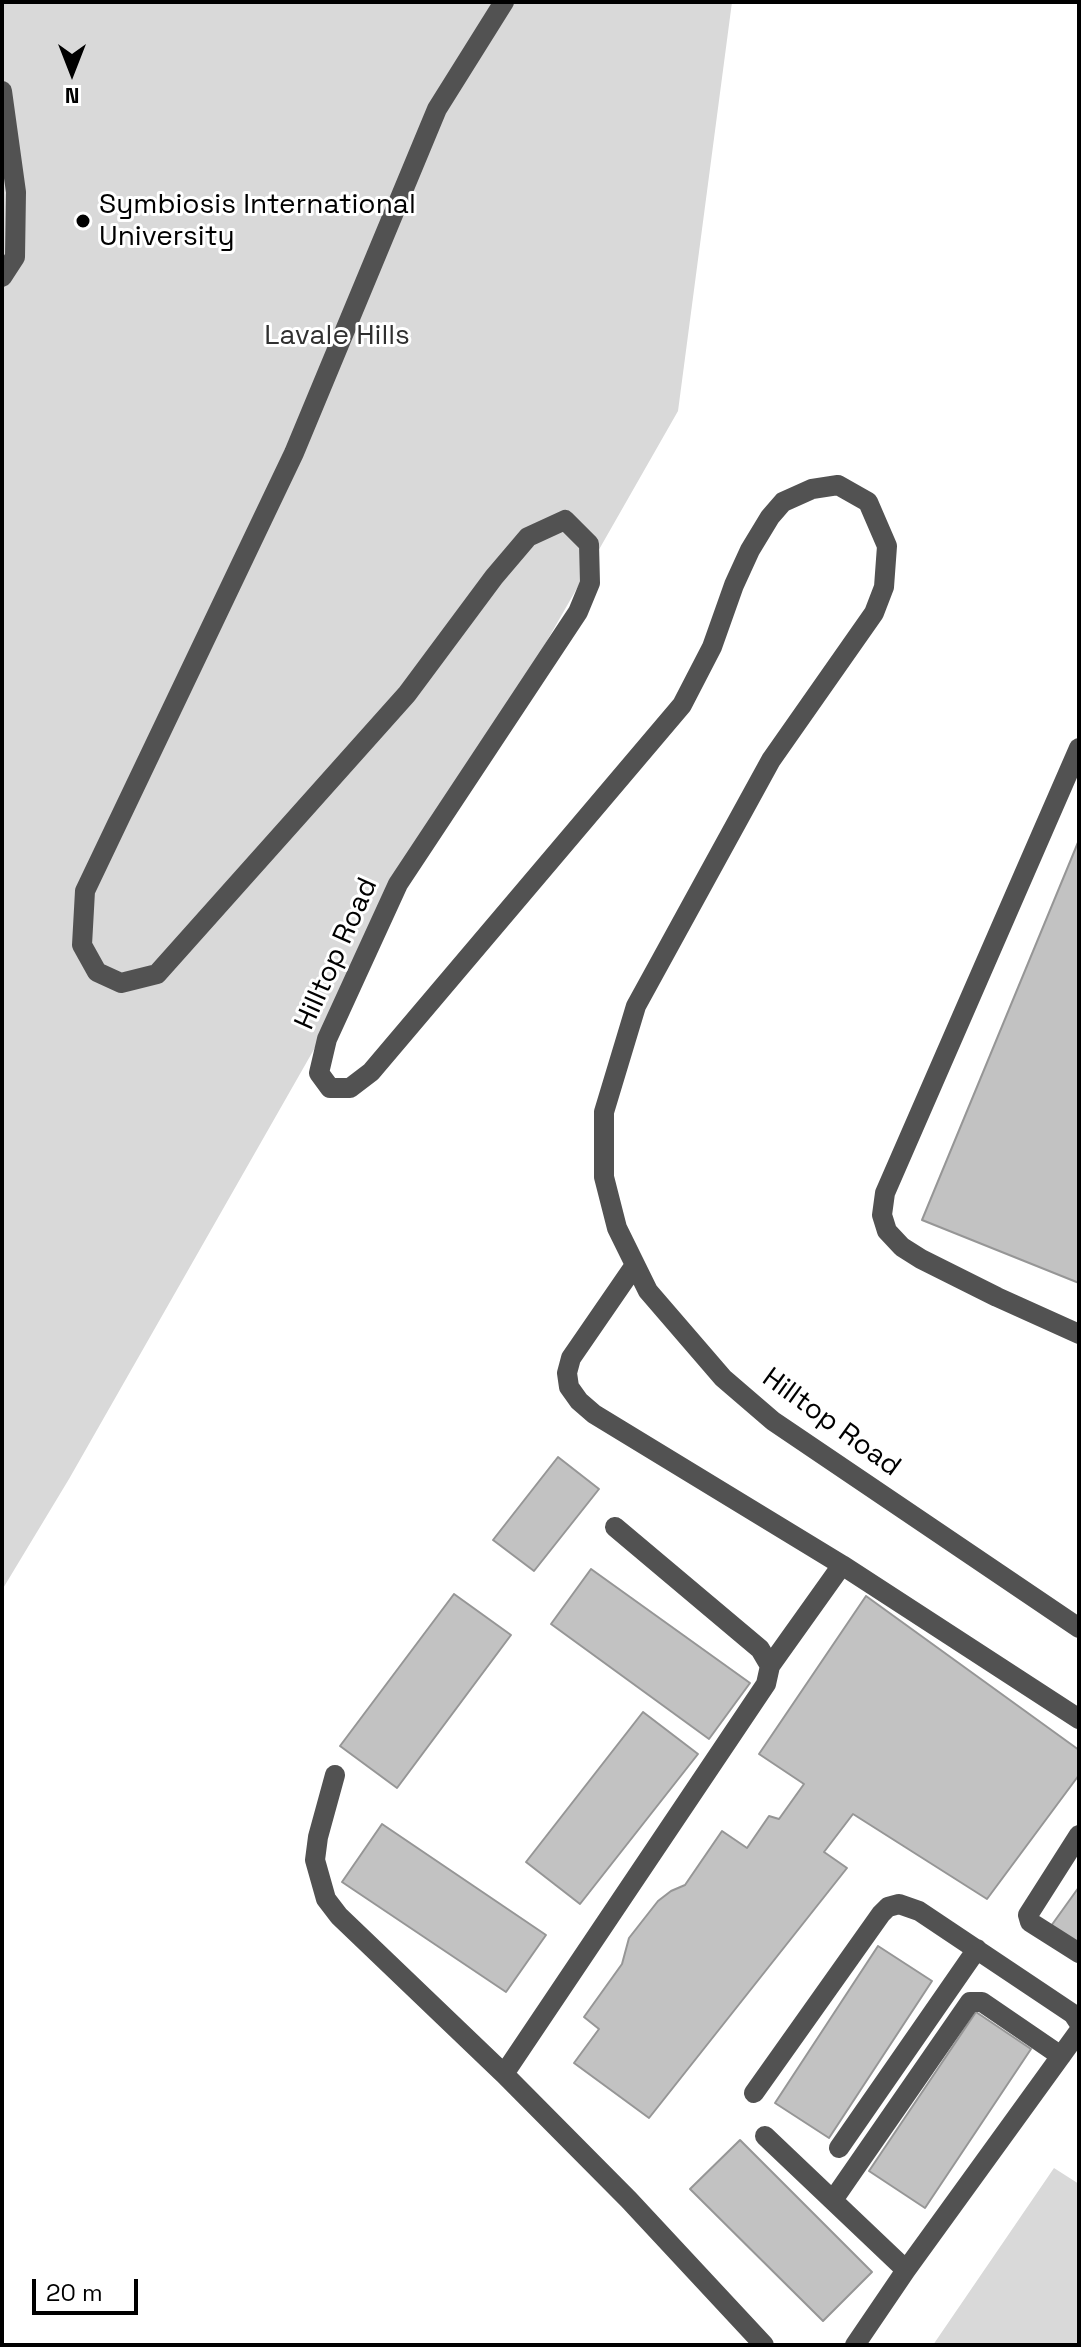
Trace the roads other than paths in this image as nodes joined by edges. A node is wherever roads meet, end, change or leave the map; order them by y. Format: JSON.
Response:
{"nodes":[{"id":1,"x":504,"y":2,"type":"edge"},
{"id":2,"x":2,"y":91,"type":"edge"},
{"id":3,"x":7,"y":170,"type":"edge"},
{"id":4,"x":2,"y":277,"type":"edge"},
{"id":5,"x":1079,"y":748,"type":"edge"},
{"id":6,"x":635,"y":1265,"type":"junction"},
{"id":7,"x":1079,"y":1334,"type":"edge"},
{"id":8,"x":615,"y":1527,"type":"dead end"},
{"id":9,"x":842,"y":1565,"type":"junction"},
{"id":10,"x":1079,"y":1628,"type":"edge"},
{"id":11,"x":770,"y":1666,"type":"junction"},
{"id":12,"x":1079,"y":1719,"type":"edge"},
{"id":13,"x":335,"y":1775,"type":"dead end"},
{"id":14,"x":1079,"y":1835,"type":"edge"},
{"id":15,"x":977,"y":1949,"type":"junction"},
{"id":16,"x":1079,"y":1953,"type":"edge"},
{"id":17,"x":1079,"y":2023,"type":"edge"},
{"id":18,"x":1079,"y":2031,"type":"edge"},
{"id":19,"x":1061,"y":2056,"type":"junction"},
{"id":20,"x":504,"y":2074,"type":"junction"},
{"id":21,"x":754,"y":2093,"type":"dead end"},
{"id":22,"x":765,"y":2136,"type":"dead end"},
{"id":23,"x":839,"y":2148,"type":"dead end"},
{"id":24,"x":833,"y":2200,"type":"junction"},
{"id":25,"x":906,"y":2270,"type":"junction"},
{"id":26,"x":764,"y":2345,"type":"edge"},
{"id":27,"x":855,"y":2345,"type":"edge"}],
"edges":[{"from":1,"to":6,"type":"lane","name":"Hilltop Road"},
{"from":2,"to":3,"type":"lane"},
{"from":3,"to":4,"type":"lane"},
{"from":5,"to":7,"type":"lane"},
{"from":6,"to":9,"type":"lane"},
{"from":6,"to":10,"type":"lane","name":"Hilltop Road"},
{"from":8,"to":11,"type":"lane"},
{"from":9,"to":11,"type":"lane"},
{"from":9,"to":12,"type":"lane"},
{"from":11,"to":20,"type":"lane"},
{"from":13,"to":20,"type":"lane"},
{"from":14,"to":16,"type":"lane"},
{"from":15,"to":17,"type":"lane"},
{"from":15,"to":21,"type":"lane"},
{"from":15,"to":23,"type":"lane"},
{"from":18,"to":19,"type":"lane"},
{"from":19,"to":24,"type":"lane"},
{"from":19,"to":25,"type":"lane"},
{"from":20,"to":26,"type":"lane"},
{"from":22,"to":24,"type":"lane"},
{"from":24,"to":25,"type":"lane"},
{"from":25,"to":27,"type":"lane"}]}
